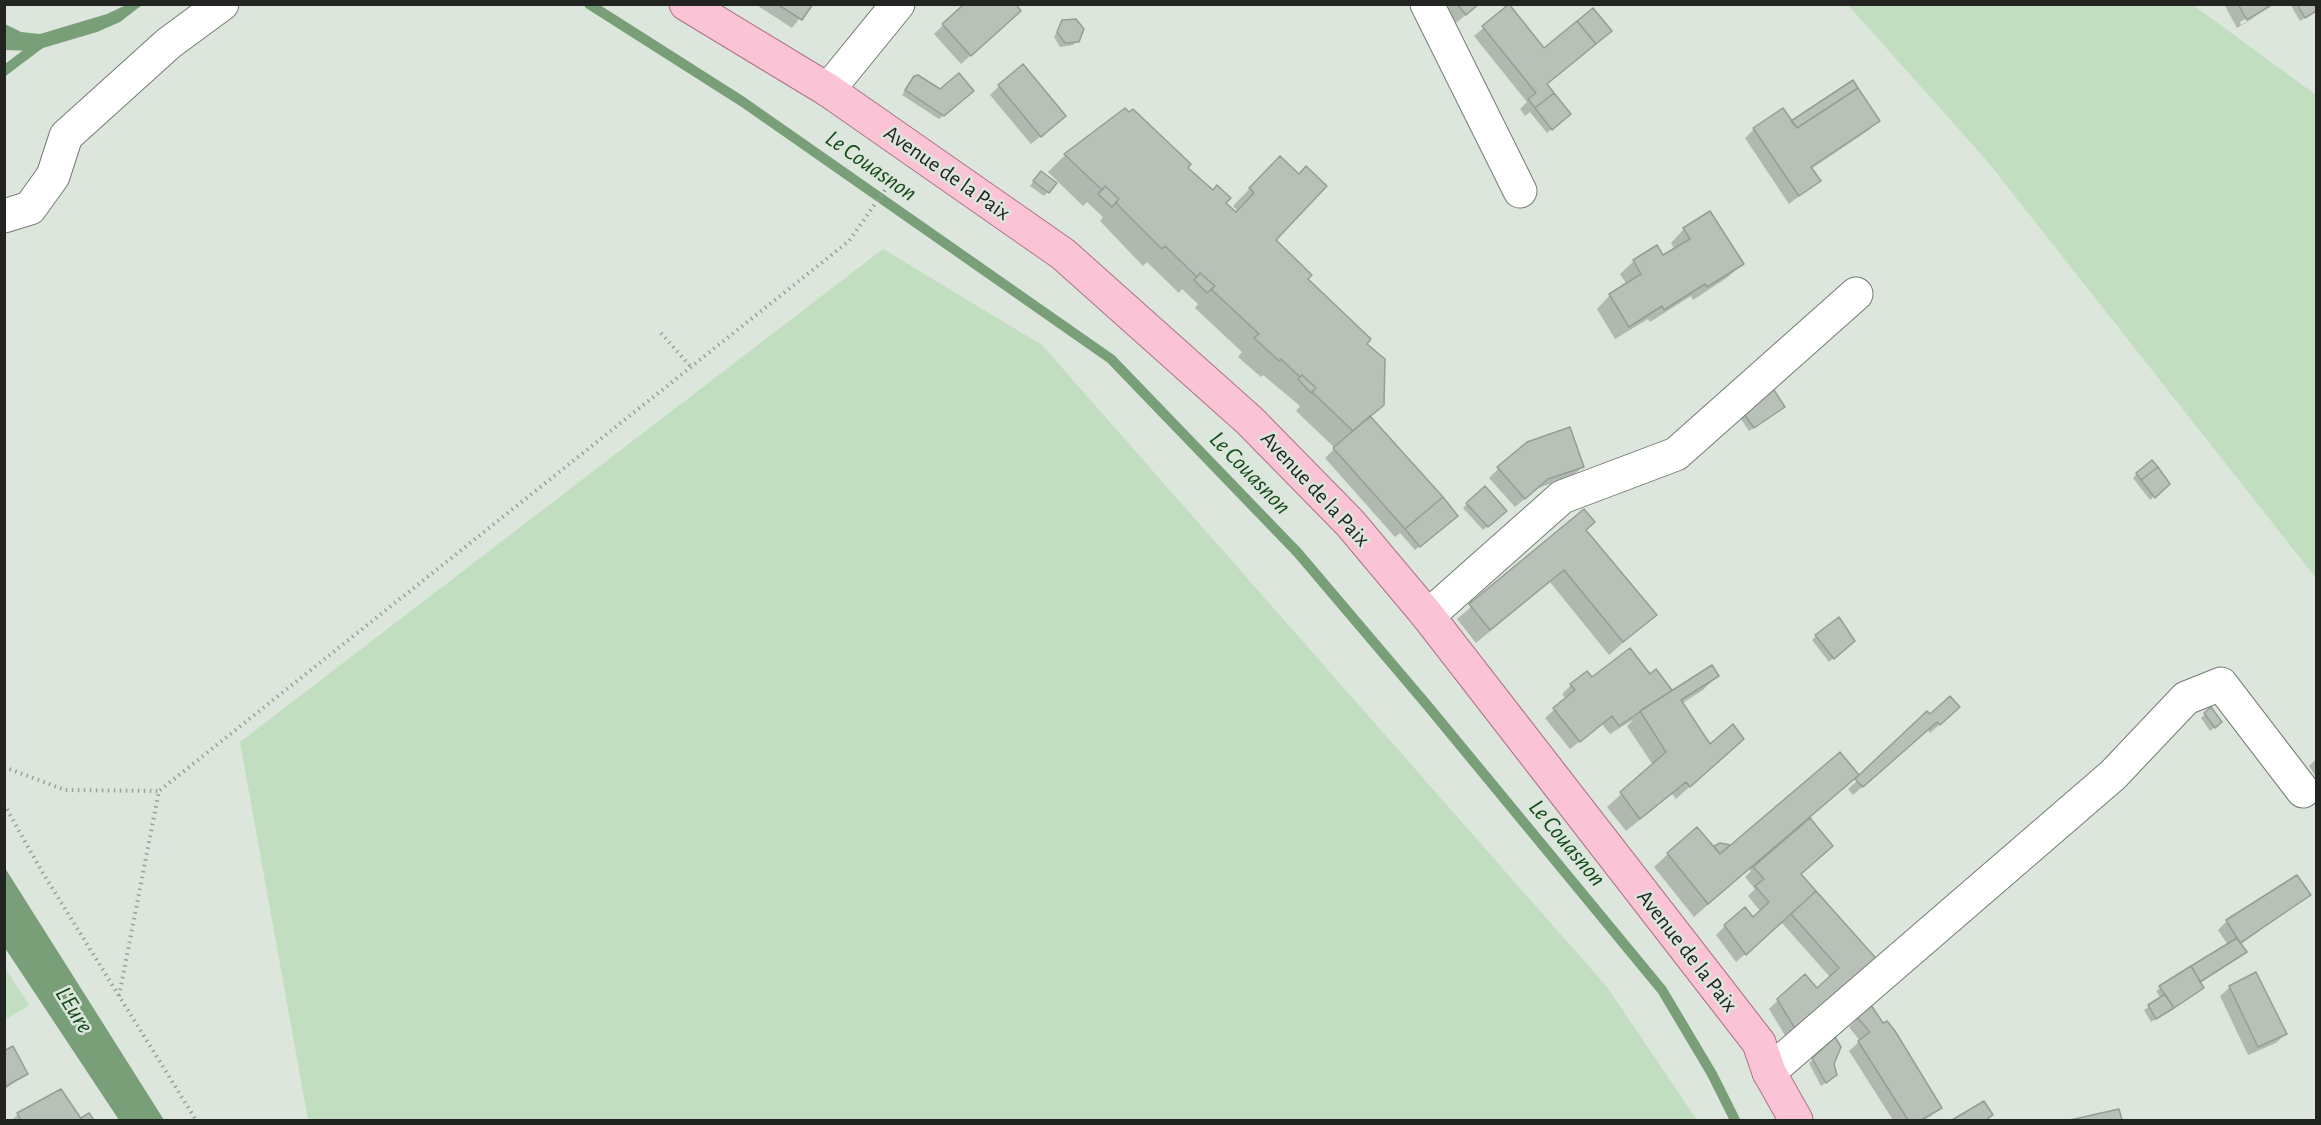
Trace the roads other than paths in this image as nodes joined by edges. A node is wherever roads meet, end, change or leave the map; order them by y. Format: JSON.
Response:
{"nodes":[{"id":1,"x":222,"y":4,"type":"edge"},
{"id":2,"x":898,"y":4,"type":"edge"},
{"id":3,"x":1427,"y":4,"type":"edge"},
{"id":4,"x":696,"y":8,"type":"edge"},
{"id":5,"x":828,"y":90,"type":"junction"},
{"id":6,"x":1520,"y":192,"type":"dead end"},
{"id":7,"x":4,"y":216,"type":"edge"},
{"id":8,"x":1856,"y":294,"type":"dead end"},
{"id":9,"x":1428,"y":616,"type":"junction"},
{"id":10,"x":2302,"y":791,"type":"dead end"},
{"id":11,"x":1769,"y":1072,"type":"junction"},
{"id":12,"x":1796,"y":1120,"type":"edge"}],
"edges":[{"from":1,"to":7,"type":"street"},
{"from":2,"to":5,"type":"street"},
{"from":3,"to":6,"type":"street"},
{"from":4,"to":5,"type":"main road","name":"Avenue de la Paix"},
{"from":5,"to":9,"type":"main road","name":"Avenue de la Paix"},
{"from":8,"to":9,"type":"street"},
{"from":9,"to":11,"type":"main road","name":"Avenue de la Paix"},
{"from":10,"to":11,"type":"street"},
{"from":11,"to":12,"type":"main road","name":"Avenue de la Paix"}]}
